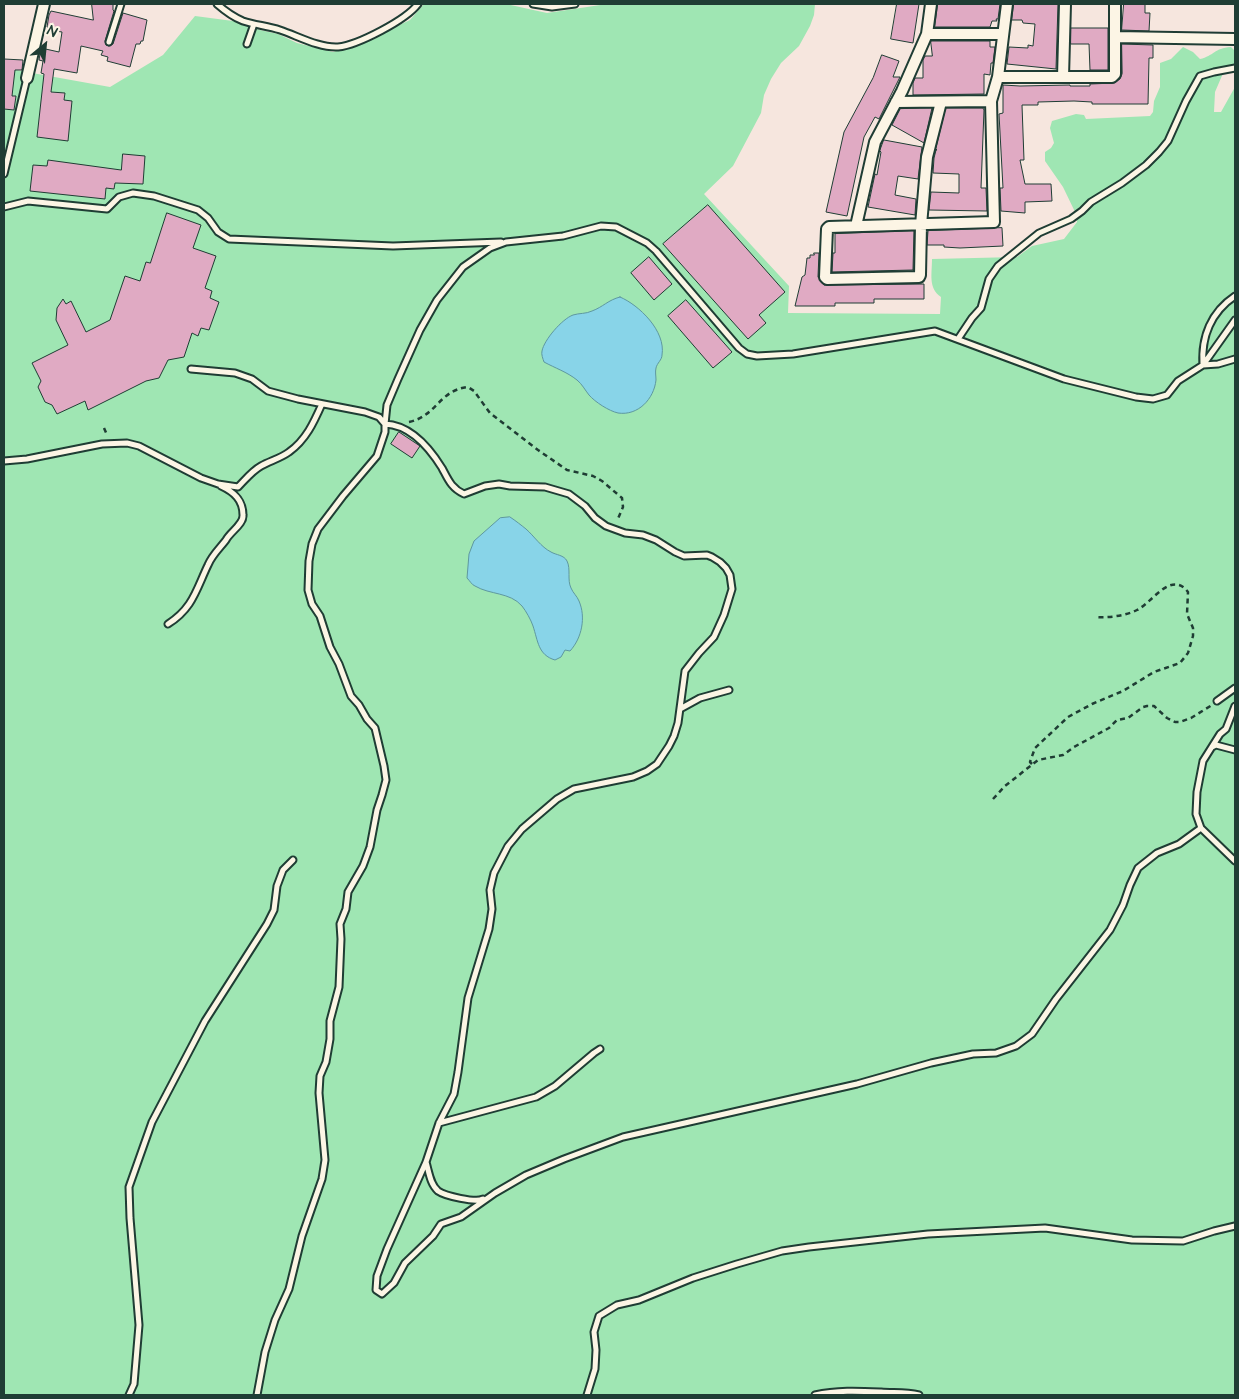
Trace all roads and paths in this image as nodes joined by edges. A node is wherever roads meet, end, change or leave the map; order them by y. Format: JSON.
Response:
{"nodes":[{"id":1,"x":44,"y":4,"type":"edge"},
{"id":2,"x":121,"y":4,"type":"edge"},
{"id":3,"x":217,"y":4,"type":"edge"},
{"id":4,"x":418,"y":4,"type":"edge"},
{"id":5,"x":532,"y":4,"type":"edge"},
{"id":6,"x":575,"y":4,"type":"edge"},
{"id":7,"x":931,"y":4,"type":"edge"},
{"id":8,"x":1006,"y":4,"type":"edge"},
{"id":9,"x":1065,"y":4,"type":"edge"},
{"id":10,"x":1115,"y":4,"type":"edge"},
{"id":11,"x":254,"y":24,"type":"junction"},
{"id":12,"x":927,"y":34,"type":"junction"},
{"id":13,"x":1002,"y":34,"type":"junction"},
{"id":14,"x":1115,"y":37,"type":"junction"},
{"id":15,"x":1235,"y":39,"type":"edge"},
{"id":16,"x":110,"y":42,"type":"dead end"},
{"id":17,"x":247,"y":44,"type":"dead end"},
{"id":18,"x":1235,"y":68,"type":"edge"},
{"id":19,"x":998,"y":77,"type":"junction"},
{"id":20,"x":1063,"y":77,"type":"junction"},
{"id":21,"x":27,"y":78,"type":"joint"},
{"id":22,"x":991,"y":101,"type":"junction"},
{"id":23,"x":896,"y":102,"type":"junction"},
{"id":24,"x":941,"y":102,"type":"junction"},
{"id":25,"x":4,"y":174,"type":"edge"},
{"id":26,"x":4,"y":207,"type":"edge"},
{"id":27,"x":921,"y":225,"type":"junction"},
{"id":28,"x":856,"y":226,"type":"junction"},
{"id":29,"x":506,"y":242,"type":"junction"},
{"id":30,"x":1235,"y":296,"type":"edge"},
{"id":31,"x":1235,"y":320,"type":"edge"},
{"id":32,"x":958,"y":339,"type":"junction"},
{"id":33,"x":1235,"y":359,"type":"edge"},
{"id":34,"x":1203,"y":365,"type":"junction"},
{"id":35,"x":191,"y":369,"type":"dead end"},
{"id":36,"x":322,"y":404,"type":"junction"},
{"id":37,"x":385,"y":424,"type":"junction"},
{"id":38,"x":396,"y":425,"type":"junction"},
{"id":39,"x":4,"y":461,"type":"edge"},
{"id":40,"x":218,"y":484,"type":"junction"},
{"id":41,"x":613,"y":528,"type":"junction"},
{"id":42,"x":1094,"y":617,"type":"dead end"},
{"id":43,"x":168,"y":624,"type":"dead end"},
{"id":44,"x":1235,"y":688,"type":"edge"},
{"id":45,"x":729,"y":690,"type":"dead end"},
{"id":46,"x":1217,"y":701,"type":"joint"},
{"id":47,"x":1235,"y":706,"type":"edge"},
{"id":48,"x":680,"y":709,"type":"junction"},
{"id":49,"x":1210,"y":749,"type":"junction"},
{"id":50,"x":1235,"y":750,"type":"edge"},
{"id":51,"x":1032,"y":764,"type":"junction"},
{"id":52,"x":993,"y":799,"type":"dead end"},
{"id":53,"x":1201,"y":828,"type":"junction"},
{"id":54,"x":293,"y":860,"type":"dead end"},
{"id":55,"x":1235,"y":861,"type":"edge"},
{"id":56,"x":600,"y":1049,"type":"dead end"},
{"id":57,"x":439,"y":1123,"type":"junction"},
{"id":58,"x":426,"y":1162,"type":"junction"},
{"id":59,"x":495,"y":1193,"type":"junction"},
{"id":60,"x":1235,"y":1226,"type":"edge"},
{"id":61,"x":129,"y":1395,"type":"edge"},
{"id":62,"x":257,"y":1395,"type":"edge"},
{"id":63,"x":587,"y":1395,"type":"edge"},
{"id":64,"x":815,"y":1395,"type":"edge"},
{"id":65,"x":919,"y":1395,"type":"edge"}],
"edges":[{"from":1,"to":21,"type":"street"},
{"from":2,"to":16,"type":"lane"},
{"from":3,"to":11,"type":"lane"},
{"from":4,"to":11,"type":"lane"},
{"from":5,"to":6,"type":"lane"},
{"from":7,"to":12,"type":"street"},
{"from":8,"to":13,"type":"street"},
{"from":9,"to":20,"type":"street"},
{"from":10,"to":14,"type":"street"},
{"from":11,"to":17,"type":"lane"},
{"from":12,"to":13,"type":"street"},
{"from":12,"to":23,"type":"street"},
{"from":13,"to":19,"type":"street"},
{"from":14,"to":15,"type":"street"},
{"from":14,"to":20,"type":"street"},
{"from":18,"to":32,"type":"lane"},
{"from":19,"to":20,"type":"street"},
{"from":19,"to":22,"type":"street"},
{"from":21,"to":25,"type":"lane"},
{"from":22,"to":24,"type":"street"},
{"from":22,"to":27,"type":"street"},
{"from":23,"to":24,"type":"street"},
{"from":23,"to":28,"type":"street"},
{"from":24,"to":27,"type":"street"},
{"from":26,"to":29,"type":"lane"},
{"from":27,"to":28,"type":"street"},
{"from":27,"to":28,"type":"street"},
{"from":29,"to":32,"type":"lane"},
{"from":29,"to":37,"type":"lane"},
{"from":30,"to":34,"type":"lane"},
{"from":31,"to":34,"type":"lane"},
{"from":32,"to":34,"type":"lane"},
{"from":33,"to":34,"type":"lane"},
{"from":35,"to":36,"type":"lane"},
{"from":36,"to":37,"type":"lane"},
{"from":36,"to":40,"type":"lane"},
{"from":37,"to":38,"type":"lane"},
{"from":37,"to":62,"type":"lane"},
{"from":38,"to":41,"type":"lane"},
{"from":38,"to":41,"type":"path"},
{"from":39,"to":40,"type":"lane"},
{"from":40,"to":43,"type":"lane"},
{"from":41,"to":48,"type":"lane"},
{"from":42,"to":51,"type":"path"},
{"from":44,"to":46,"type":"lane"},
{"from":45,"to":48,"type":"lane"},
{"from":46,"to":51,"type":"path"},
{"from":47,"to":49,"type":"lane"},
{"from":48,"to":57,"type":"lane"},
{"from":49,"to":50,"type":"lane"},
{"from":49,"to":53,"type":"lane"},
{"from":51,"to":52,"type":"path"},
{"from":53,"to":55,"type":"lane"},
{"from":53,"to":59,"type":"lane"},
{"from":54,"to":61,"type":"lane"},
{"from":56,"to":57,"type":"lane"},
{"from":57,"to":58,"type":"lane"},
{"from":58,"to":59,"type":"lane"},
{"from":58,"to":59,"type":"lane"},
{"from":60,"to":63,"type":"lane"},
{"from":64,"to":65,"type":"lane"}]}
